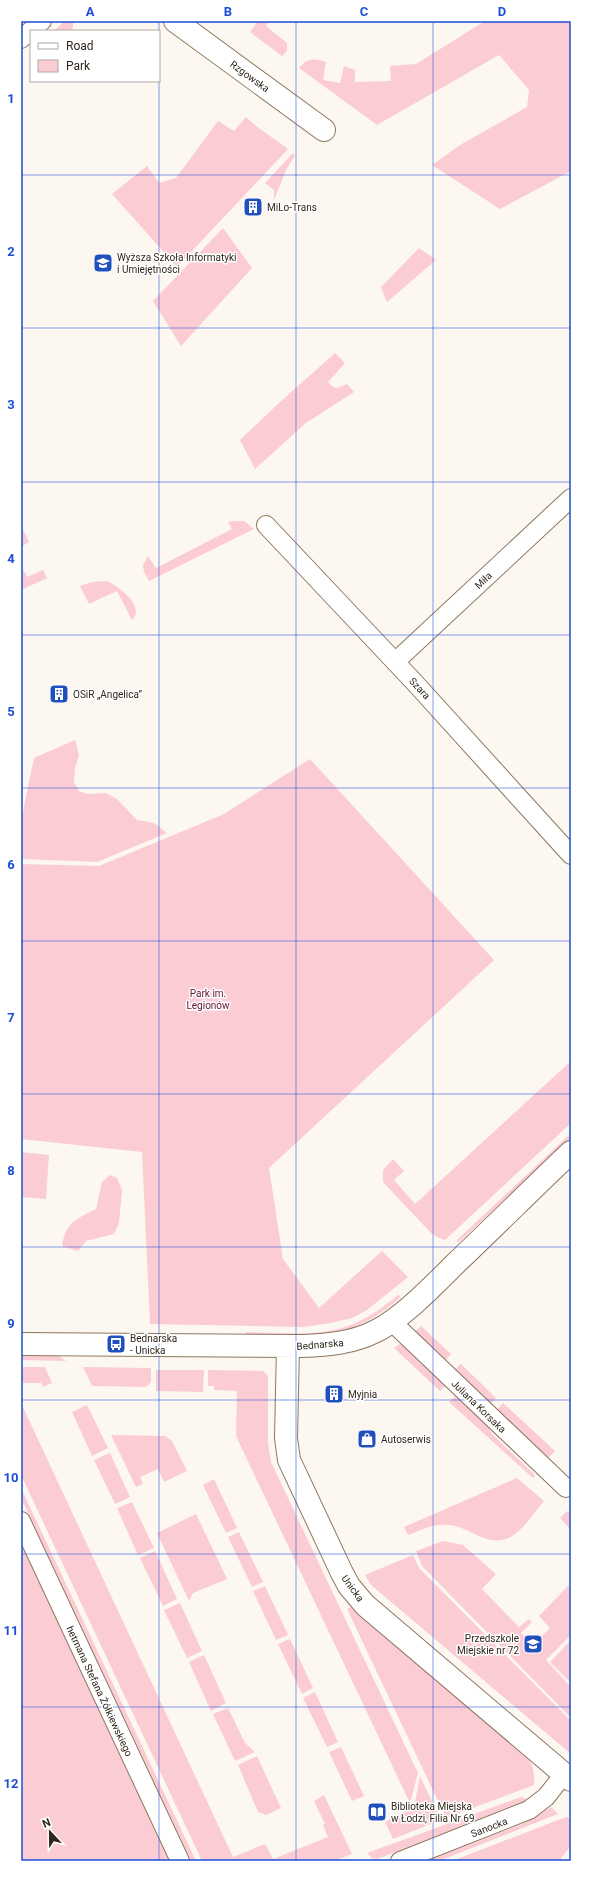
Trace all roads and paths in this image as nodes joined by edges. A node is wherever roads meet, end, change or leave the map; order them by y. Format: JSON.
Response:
{"nodes":[{"id":1,"x":42,"y":21,"type":"edge"},
{"id":2,"x":175,"y":21,"type":"edge"},
{"id":3,"x":32,"y":30,"type":"edge"},
{"id":4,"x":30,"y":32,"type":"edge"},
{"id":5,"x":21,"y":40,"type":"edge"},
{"id":6,"x":324,"y":130,"type":"dead end"},
{"id":7,"x":571,"y":498,"type":"edge"},
{"id":8,"x":266,"y":525,"type":"dead end"},
{"id":9,"x":395,"y":662,"type":"junction"},
{"id":10,"x":571,"y":855,"type":"edge"},
{"id":11,"x":571,"y":1152,"type":"edge"},
{"id":12,"x":392,"y":1322,"type":"junction"},
{"id":13,"x":21,"y":1344,"type":"edge"},
{"id":14,"x":288,"y":1346,"type":"junction"},
{"id":15,"x":566,"y":1488,"type":"dead end"},
{"id":16,"x":21,"y":1521,"type":"edge"},
{"id":17,"x":568,"y":1777,"type":"edge"},
{"id":18,"x":180,"y":1861,"type":"edge"},
{"id":19,"x":400,"y":1861,"type":"edge"}],
"edges":[{"from":1,"to":3,"type":"street"},
{"from":2,"to":6,"type":"street","name":"Rzgowska"},
{"from":4,"to":5,"type":"street"},
{"from":7,"to":9,"type":"street","name":"Miła"},
{"from":8,"to":9,"type":"street","name":"Szara"},
{"from":9,"to":10,"type":"street","name":"Szara"},
{"from":11,"to":12,"type":"street","name":"Bednarska"},
{"from":12,"to":14,"type":"street","name":"Bednarska"},
{"from":12,"to":15,"type":"street","name":"Juliana Korsaka"},
{"from":13,"to":14,"type":"street","name":"Bednarska"},
{"from":14,"to":17,"type":"street","name":"Unicka"},
{"from":16,"to":18,"type":"street","name":"hetmana Stefana Żółkiewskiego"},
{"from":17,"to":19,"type":"street","name":"Sanocka"}]}
